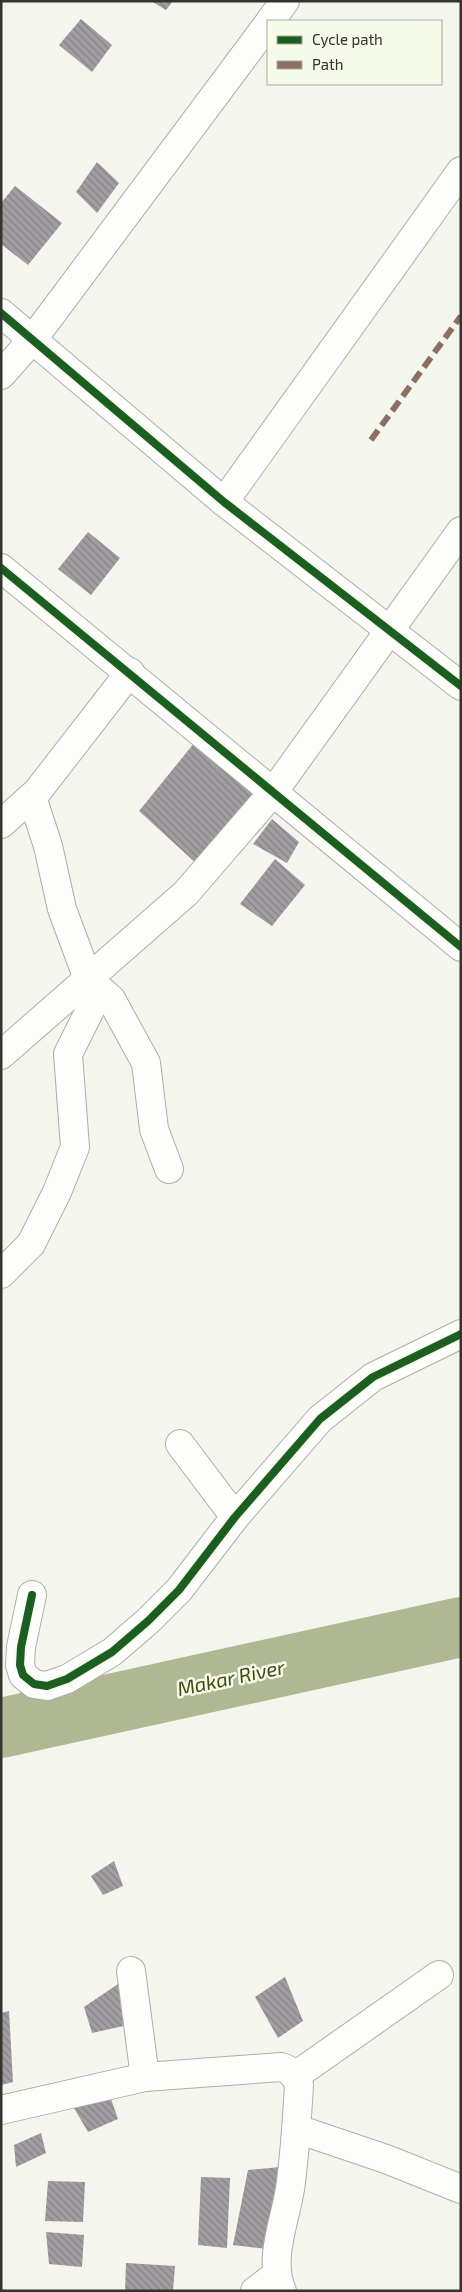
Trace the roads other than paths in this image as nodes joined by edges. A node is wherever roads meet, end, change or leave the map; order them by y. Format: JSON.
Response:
{"nodes":[{"id":1,"x":285,"y":1,"type":"edge"},
{"id":2,"x":271,"y":20,"type":"edge"},
{"id":3,"x":267,"y":26,"type":"edge"},
{"id":4,"x":461,"y":172,"type":"edge"},
{"id":5,"x":1,"y":313,"type":"edge"},
{"id":6,"x":33,"y":339,"type":"junction"},
{"id":7,"x":1,"y":376,"type":"edge"},
{"id":8,"x":224,"y":502,"type":"junction"},
{"id":9,"x":461,"y":531,"type":"edge"},
{"id":10,"x":1,"y":568,"type":"edge"},
{"id":11,"x":389,"y":629,"type":"junction"},
{"id":12,"x":130,"y":672,"type":"junction"},
{"id":13,"x":461,"y":686,"type":"edge"},
{"id":14,"x":274,"y":791,"type":"junction"},
{"id":15,"x":32,"y":797,"type":"junction"},
{"id":16,"x":1,"y":824,"type":"edge"},
{"id":17,"x":461,"y":947,"type":"edge"},
{"id":18,"x":94,"y":984,"type":"junction"},
{"id":19,"x":1,"y":1055,"type":"edge"},
{"id":20,"x":169,"y":1169,"type":"dead end"},
{"id":21,"x":1,"y":1274,"type":"edge"},
{"id":22,"x":461,"y":1334,"type":"edge"},
{"id":23,"x":180,"y":1444,"type":"dead end"},
{"id":24,"x":235,"y":1517,"type":"junction"},
{"id":25,"x":32,"y":1595,"type":"dead end"},
{"id":26,"x":131,"y":1971,"type":"dead end"},
{"id":27,"x":439,"y":1975,"type":"dead end"},
{"id":28,"x":295,"y":2076,"type":"junction"},
{"id":29,"x":144,"y":2077,"type":"junction"},
{"id":30,"x":1,"y":2110,"type":"edge"},
{"id":31,"x":297,"y":2129,"type":"junction"},
{"id":32,"x":461,"y":2189,"type":"edge"},
{"id":33,"x":271,"y":2286,"type":"edge"}],
"edges":[{"from":1,"to":2,"type":"street"},
{"from":3,"to":6,"type":"street"},
{"from":4,"to":8,"type":"street"},
{"from":5,"to":6,"type":"street"},
{"from":6,"to":7,"type":"street"},
{"from":6,"to":8,"type":"street"},
{"from":8,"to":11,"type":"street"},
{"from":9,"to":11,"type":"street"},
{"from":10,"to":12,"type":"street"},
{"from":11,"to":13,"type":"street"},
{"from":11,"to":14,"type":"street"},
{"from":12,"to":14,"type":"street"},
{"from":12,"to":15,"type":"street"},
{"from":14,"to":17,"type":"street"},
{"from":14,"to":18,"type":"street"},
{"from":15,"to":16,"type":"street"},
{"from":15,"to":18,"type":"street"},
{"from":18,"to":19,"type":"street"},
{"from":18,"to":20,"type":"street"},
{"from":18,"to":21,"type":"street"},
{"from":22,"to":24,"type":"street"},
{"from":23,"to":24,"type":"street"},
{"from":24,"to":25,"type":"street"},
{"from":26,"to":29,"type":"street"},
{"from":27,"to":28,"type":"street"},
{"from":28,"to":29,"type":"street"},
{"from":28,"to":31,"type":"street"},
{"from":29,"to":30,"type":"street"},
{"from":31,"to":32,"type":"street"},
{"from":31,"to":33,"type":"street"}]}
